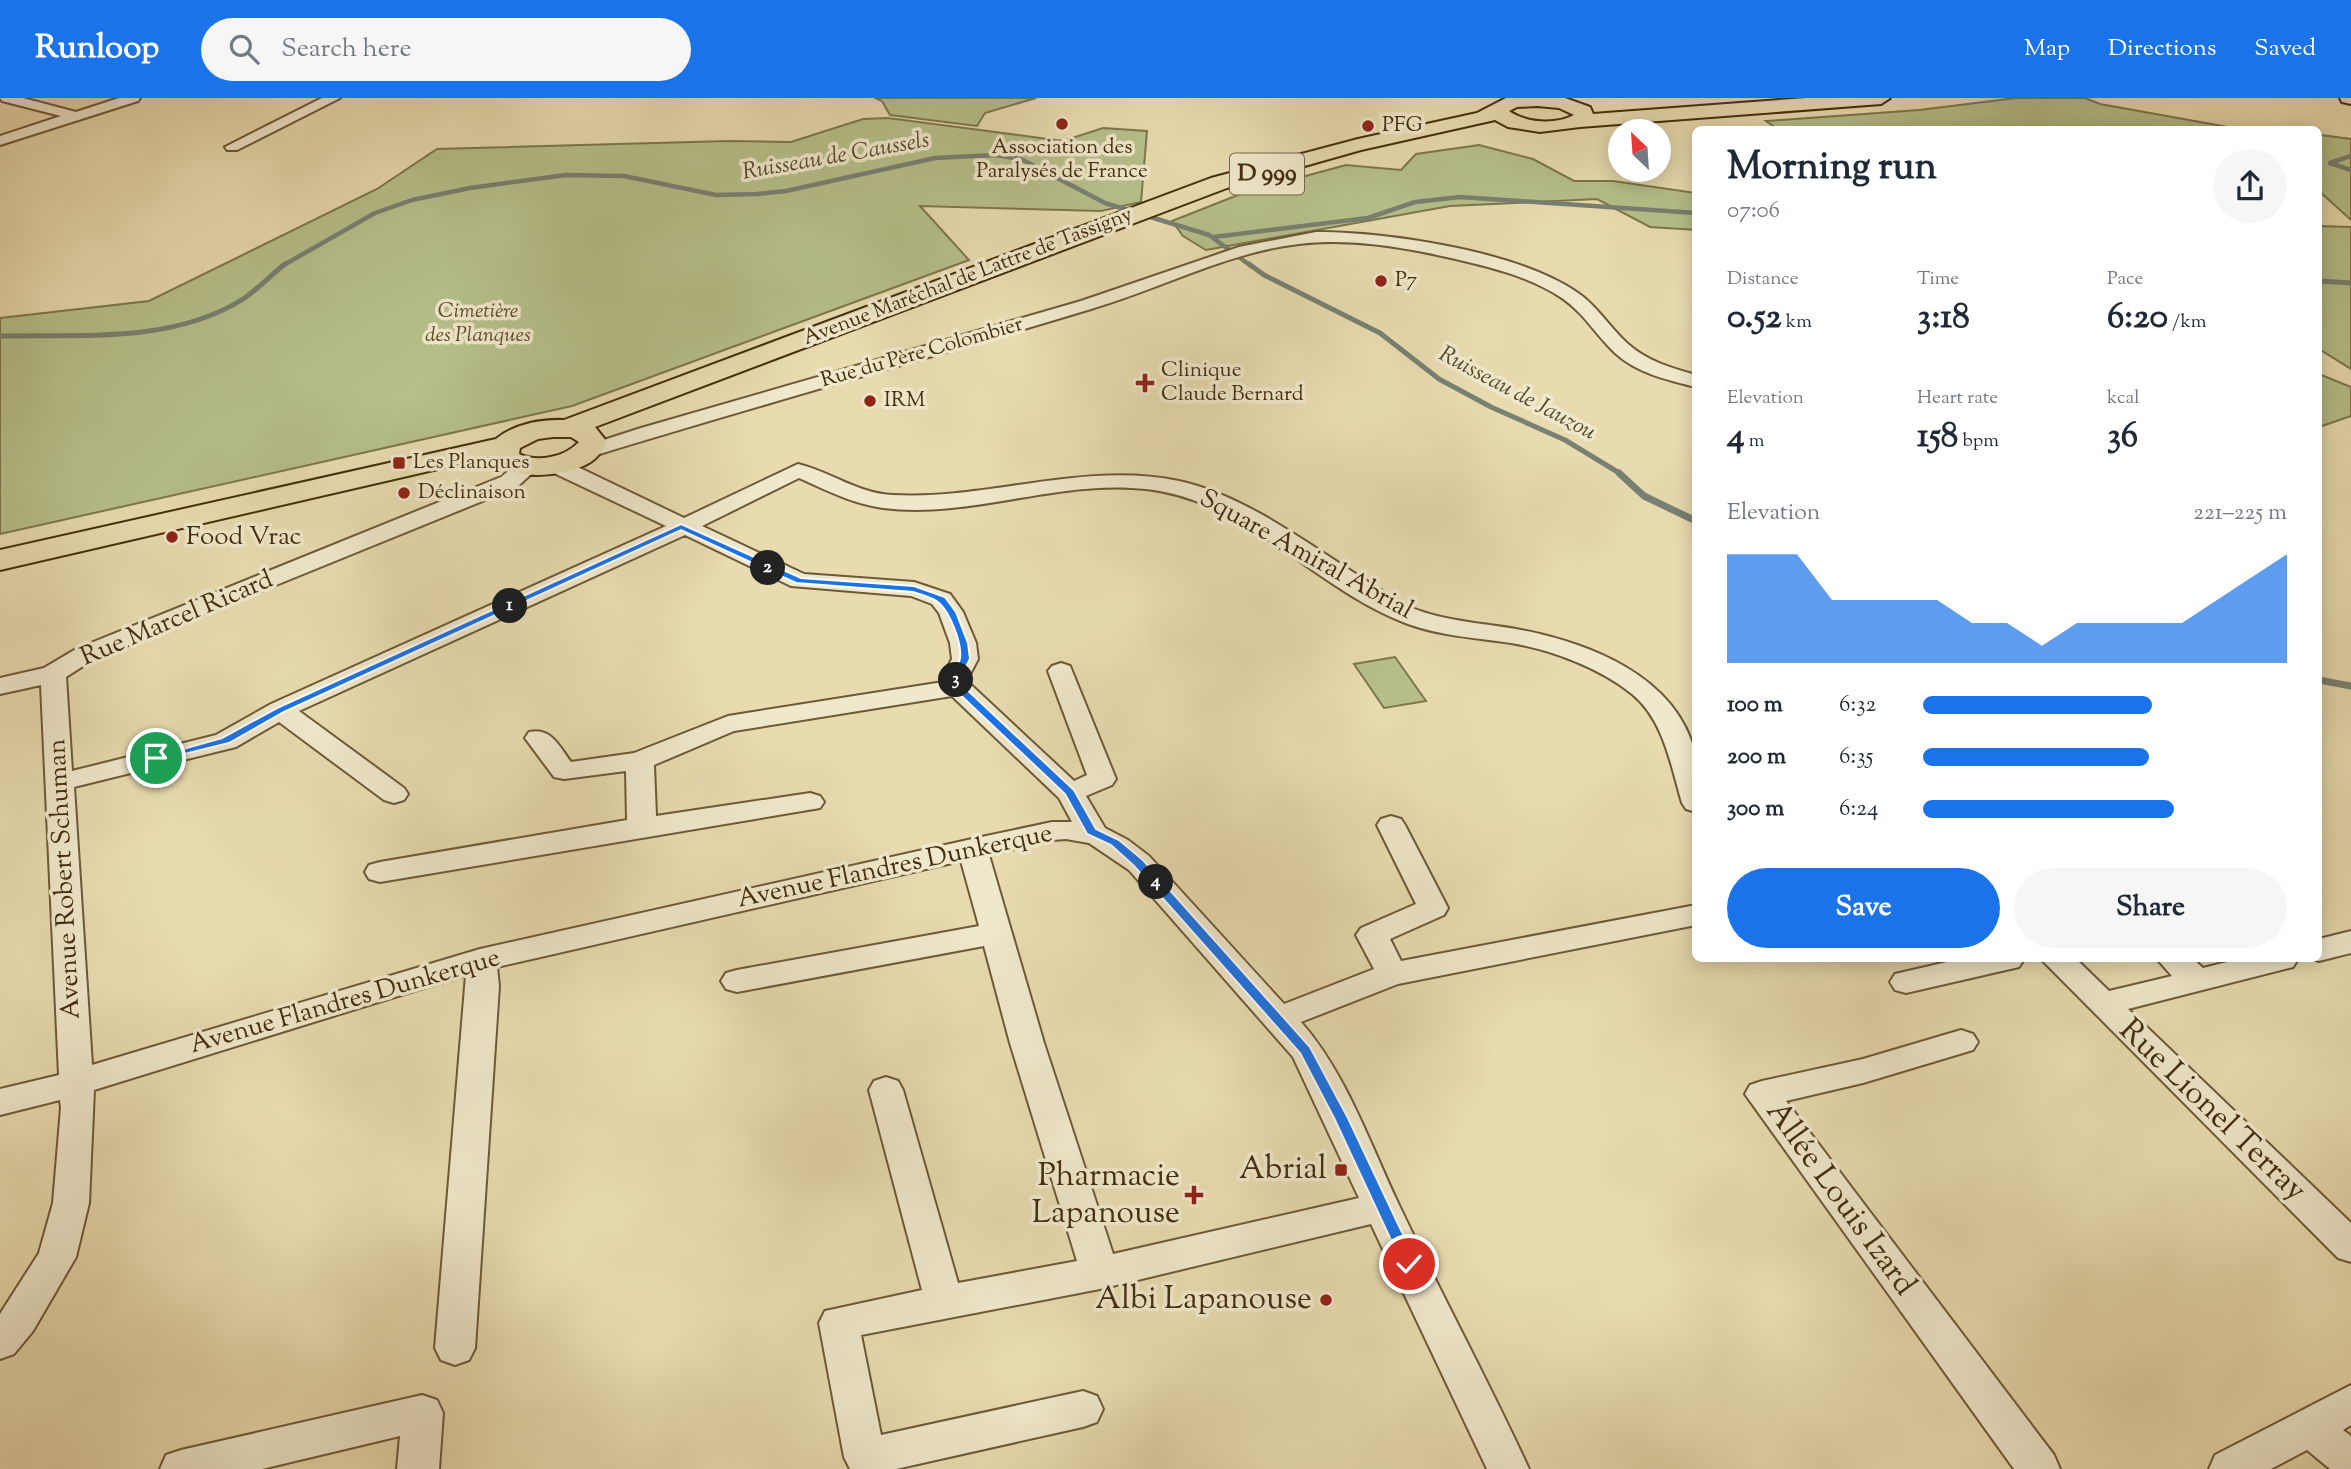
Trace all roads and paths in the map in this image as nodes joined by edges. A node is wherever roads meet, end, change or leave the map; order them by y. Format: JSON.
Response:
{"nodes":[{"id":1,"x":7,"y":98,"type":"edge"},
{"id":2,"x":133,"y":98,"type":"edge"},
{"id":3,"x":333,"y":98,"type":"edge"},
{"id":4,"x":1881,"y":98,"type":"edge"},
{"id":5,"x":27,"y":103,"type":"junction"},
{"id":6,"x":0,"y":108,"type":"edge"},
{"id":7,"x":1498,"y":111,"type":"junction"},
{"id":8,"x":76,"y":116,"type":"junction"},
{"id":9,"x":1582,"y":116,"type":"junction"},
{"id":10,"x":1526,"y":124,"type":"junction"},
{"id":11,"x":0,"y":141,"type":"edge"},
{"id":12,"x":232,"y":147,"type":"dead end"},
{"id":13,"x":1161,"y":204,"type":"junction"},
{"id":14,"x":1692,"y":380,"type":"edge"},
{"id":15,"x":584,"y":440,"type":"junction"},
{"id":16,"x":513,"y":463,"type":"junction"},
{"id":17,"x":559,"y":464,"type":"junction"},
{"id":18,"x":681,"y":526,"type":"junction"},
{"id":19,"x":0,"y":560,"type":"edge"},
{"id":20,"x":1061,"y":671,"type":"dead end"},
{"id":21,"x":53,"y":674,"type":"junction"},
{"id":22,"x":0,"y":686,"type":"edge"},
{"id":23,"x":958,"y":687,"type":"junction"},
{"id":24,"x":280,"y":710,"type":"junction"},
{"id":25,"x":539,"y":738,"type":"dead end"},
{"id":26,"x":640,"y":761,"type":"junction"},
{"id":27,"x":61,"y":782,"type":"junction"},
{"id":28,"x":1692,"y":788,"type":"edge"},
{"id":29,"x":1070,"y":793,"type":"junction"},
{"id":30,"x":394,"y":794,"type":"dead end"},
{"id":31,"x":810,"y":802,"type":"dead end"},
{"id":32,"x":1391,"y":825,"type":"dead end"},
{"id":33,"x":642,"y":827,"type":"junction"},
{"id":34,"x":1092,"y":831,"type":"junction"},
{"id":35,"x":972,"y":848,"type":"junction"},
{"id":36,"x":380,"y":872,"type":"dead end"},
{"id":37,"x":1692,"y":916,"type":"edge"},
{"id":38,"x":997,"y":933,"type":"junction"},
{"id":39,"x":2351,"y":942,"type":"edge"},
{"id":40,"x":2322,"y":949,"type":"edge"},
{"id":41,"x":480,"y":960,"type":"junction"},
{"id":42,"x":1995,"y":962,"type":"edge"},
{"id":43,"x":2060,"y":962,"type":"edge"},
{"id":44,"x":2255,"y":962,"type":"edge"},
{"id":45,"x":2185,"y":970,"type":"edge"},
{"id":46,"x":1392,"y":974,"type":"junction"},
{"id":47,"x":737,"y":981,"type":"dead end"},
{"id":48,"x":1906,"y":982,"type":"dead end"},
{"id":49,"x":2103,"y":1004,"type":"junction"},
{"id":50,"x":1277,"y":1019,"type":"junction"},
{"id":51,"x":1961,"y":1042,"type":"dead end"},
{"id":52,"x":76,"y":1083,"type":"junction"},
{"id":53,"x":886,"y":1090,"type":"dead end"},
{"id":54,"x":0,"y":1102,"type":"edge"},
{"id":55,"x":1381,"y":1207,"type":"junction"},
{"id":56,"x":2351,"y":1247,"type":"edge"},
{"id":57,"x":1100,"y":1273,"type":"junction"},
{"id":58,"x":944,"y":1302,"type":"junction"},
{"id":59,"x":0,"y":1342,"type":"edge"},
{"id":60,"x":455,"y":1348,"type":"dead end"},
{"id":61,"x":2351,"y":1403,"type":"edge"},
{"id":62,"x":1083,"y":1409,"type":"dead end"},
{"id":63,"x":2310,"y":1428,"type":"junction"},
{"id":64,"x":2351,"y":1461,"type":"edge"},
{"id":65,"x":181,"y":1469,"type":"edge"},
{"id":66,"x":418,"y":1469,"type":"edge"},
{"id":67,"x":1508,"y":1469,"type":"edge"},
{"id":68,"x":2039,"y":1469,"type":"edge"},
{"id":69,"x":2230,"y":1469,"type":"edge"}],
"edges":[{"from":1,"to":5,"type":"street"},
{"from":2,"to":8,"type":"street"},
{"from":3,"to":12,"type":"street"},
{"from":4,"to":9,"type":"main road"},
{"from":5,"to":6,"type":"street"},
{"from":5,"to":8,"type":"street"},
{"from":7,"to":9,"type":"main road"},
{"from":7,"to":10,"type":"main road"},
{"from":7,"to":13,"type":"main road"},
{"from":8,"to":11,"type":"street"},
{"from":9,"to":10,"type":"main road"},
{"from":10,"to":13,"type":"main road","number":"D 999"},
{"from":13,"to":15,"type":"main road","name":"Avenue Maréchal de Lattre de Tassigny"},
{"from":14,"to":15,"type":"street","name":"Rue du Père Colombier"},
{"from":15,"to":16,"type":"main road"},
{"from":15,"to":17,"type":"main road","name":"Avenue Maréchal de Lattre de Tassigny"},
{"from":16,"to":17,"type":"main road"},
{"from":16,"to":19,"type":"main road"},
{"from":16,"to":21,"type":"street","name":"Rue Marcel Ricard"},
{"from":17,"to":18,"type":"street"},
{"from":18,"to":23,"type":"street"},
{"from":18,"to":24,"type":"street","name":"Square Amiral Abrial"},
{"from":18,"to":28,"type":"street","name":"Square Amiral Abrial"},
{"from":20,"to":29,"type":"street"},
{"from":21,"to":22,"type":"street","name":"Rue Marcel Ricard"},
{"from":21,"to":27,"type":"street","name":"Avenue Robert Schuman"},
{"from":23,"to":26,"type":"street"},
{"from":23,"to":29,"type":"street"},
{"from":24,"to":27,"type":"street","name":"Square Amiral Abrial"},
{"from":24,"to":30,"type":"street"},
{"from":25,"to":26,"type":"street"},
{"from":26,"to":33,"type":"street"},
{"from":27,"to":52,"type":"street","name":"Avenue Robert Schuman"},
{"from":29,"to":34,"type":"street"},
{"from":31,"to":33,"type":"street"},
{"from":32,"to":46,"type":"street"},
{"from":33,"to":36,"type":"street"},
{"from":34,"to":35,"type":"street","name":"Avenue Flandres Dunkerque"},
{"from":34,"to":50,"type":"street","name":"Avenue Flandres Dunkerque"},
{"from":35,"to":38,"type":"street"},
{"from":35,"to":41,"type":"street","name":"Avenue Flandres Dunkerque"},
{"from":37,"to":46,"type":"street"},
{"from":38,"to":47,"type":"street"},
{"from":38,"to":57,"type":"street"},
{"from":39,"to":40,"type":"street"},
{"from":41,"to":52,"type":"street","name":"Avenue Flandres Dunkerque"},
{"from":41,"to":60,"type":"street"},
{"from":42,"to":48,"type":"street"},
{"from":43,"to":49,"type":"street","name":"Rue Lionel Terray"},
{"from":44,"to":45,"type":"street","name":"Rue Lionel Terray"},
{"from":45,"to":49,"type":"street","name":"Rue Lionel Terray"},
{"from":46,"to":50,"type":"street"},
{"from":49,"to":56,"type":"street","name":"Rue Lionel Terray"},
{"from":50,"to":55,"type":"street","name":"Avenue Flandres Dunkerque"},
{"from":51,"to":68,"type":"street","name":"Allée Louis Izard"},
{"from":52,"to":54,"type":"street","name":"Avenue Flandres Dunkerque"},
{"from":52,"to":59,"type":"street","name":"Avenue Robert Schuman"},
{"from":53,"to":58,"type":"street"},
{"from":55,"to":57,"type":"street"},
{"from":55,"to":67,"type":"street","name":"Avenue Flandres Dunkerque"},
{"from":57,"to":58,"type":"street"},
{"from":58,"to":62,"type":"street"},
{"from":61,"to":63,"type":"street"},
{"from":63,"to":64,"type":"street"},
{"from":63,"to":69,"type":"street"},
{"from":65,"to":66,"type":"street"}]}
